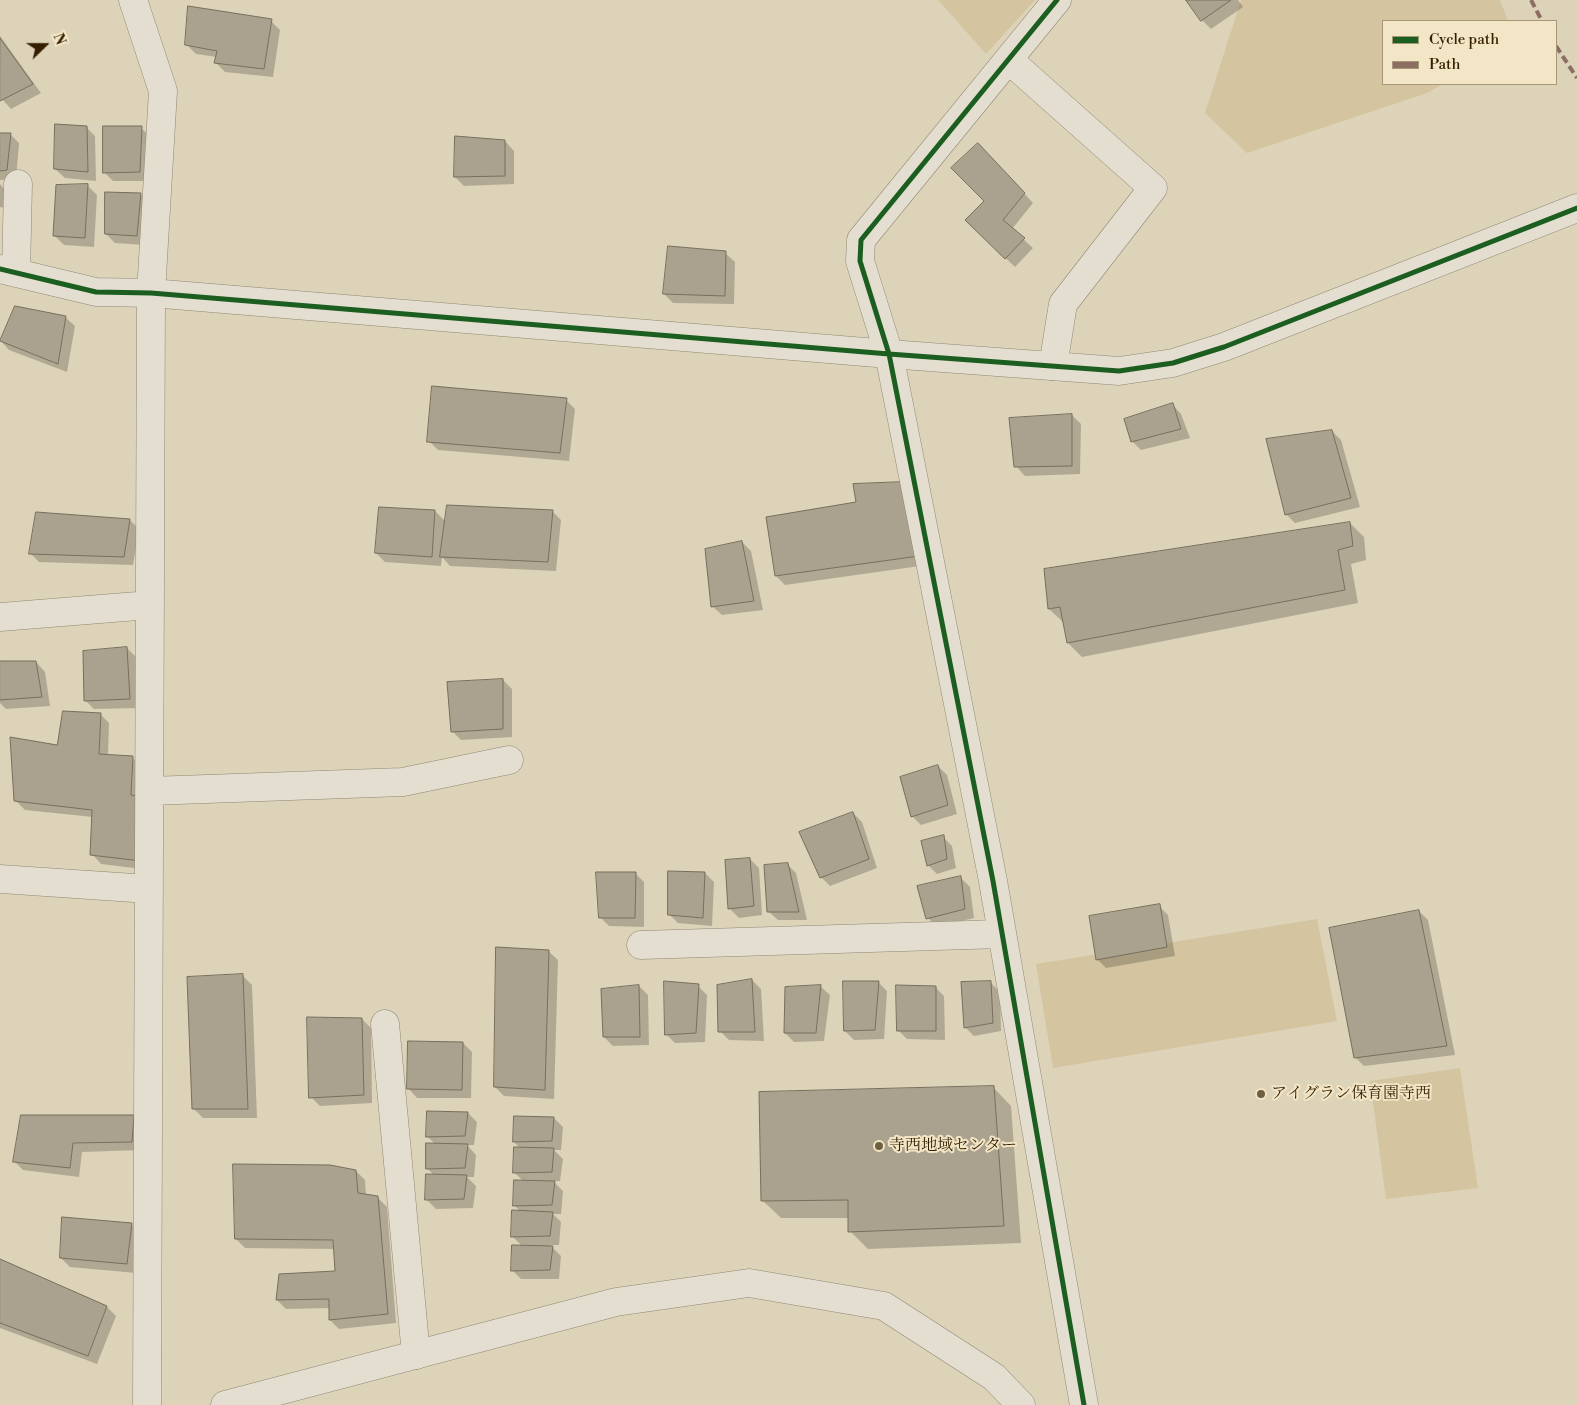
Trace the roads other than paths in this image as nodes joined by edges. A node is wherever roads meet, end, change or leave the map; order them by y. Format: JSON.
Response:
{"nodes":[{"id":1,"x":133,"y":0,"type":"edge"},
{"id":2,"x":1058,"y":0,"type":"edge"},
{"id":3,"x":1009,"y":60,"type":"junction"},
{"id":4,"x":18,"y":184,"type":"dead end"},
{"id":5,"x":1577,"y":208,"type":"edge"},
{"id":6,"x":8,"y":271,"type":"edge"},
{"id":7,"x":152,"y":293,"type":"junction"},
{"id":8,"x":889,"y":354,"type":"junction"},
{"id":9,"x":1053,"y":366,"type":"junction"},
{"id":10,"x":150,"y":605,"type":"junction"},
{"id":11,"x":0,"y":617,"type":"edge"},
{"id":12,"x":509,"y":760,"type":"dead end"},
{"id":13,"x":150,"y":791,"type":"junction"},
{"id":14,"x":0,"y":878,"type":"edge"},
{"id":15,"x":149,"y":889,"type":"junction"},
{"id":16,"x":1002,"y":934,"type":"junction"},
{"id":17,"x":641,"y":946,"type":"dead end"},
{"id":18,"x":386,"y":1024,"type":"dead end"},
{"id":19,"x":416,"y":1355,"type":"junction"},
{"id":20,"x":147,"y":1405,"type":"edge"},
{"id":21,"x":225,"y":1405,"type":"edge"},
{"id":22,"x":1021,"y":1405,"type":"edge"},
{"id":23,"x":1084,"y":1405,"type":"edge"}],
"edges":[{"from":1,"to":7,"type":"street"},
{"from":2,"to":3,"type":"street"},
{"from":3,"to":8,"type":"street"},
{"from":3,"to":9,"type":"street"},
{"from":4,"to":6,"type":"street"},
{"from":5,"to":9,"type":"street"},
{"from":6,"to":7,"type":"street"},
{"from":7,"to":8,"type":"street"},
{"from":7,"to":10,"type":"street"},
{"from":8,"to":9,"type":"street"},
{"from":8,"to":16,"type":"street"},
{"from":10,"to":11,"type":"street"},
{"from":10,"to":13,"type":"street"},
{"from":12,"to":13,"type":"street"},
{"from":13,"to":15,"type":"street"},
{"from":14,"to":15,"type":"street"},
{"from":15,"to":20,"type":"street"},
{"from":16,"to":17,"type":"street"},
{"from":16,"to":23,"type":"street"},
{"from":18,"to":19,"type":"street"},
{"from":19,"to":21,"type":"street"},
{"from":19,"to":22,"type":"street"}]}
